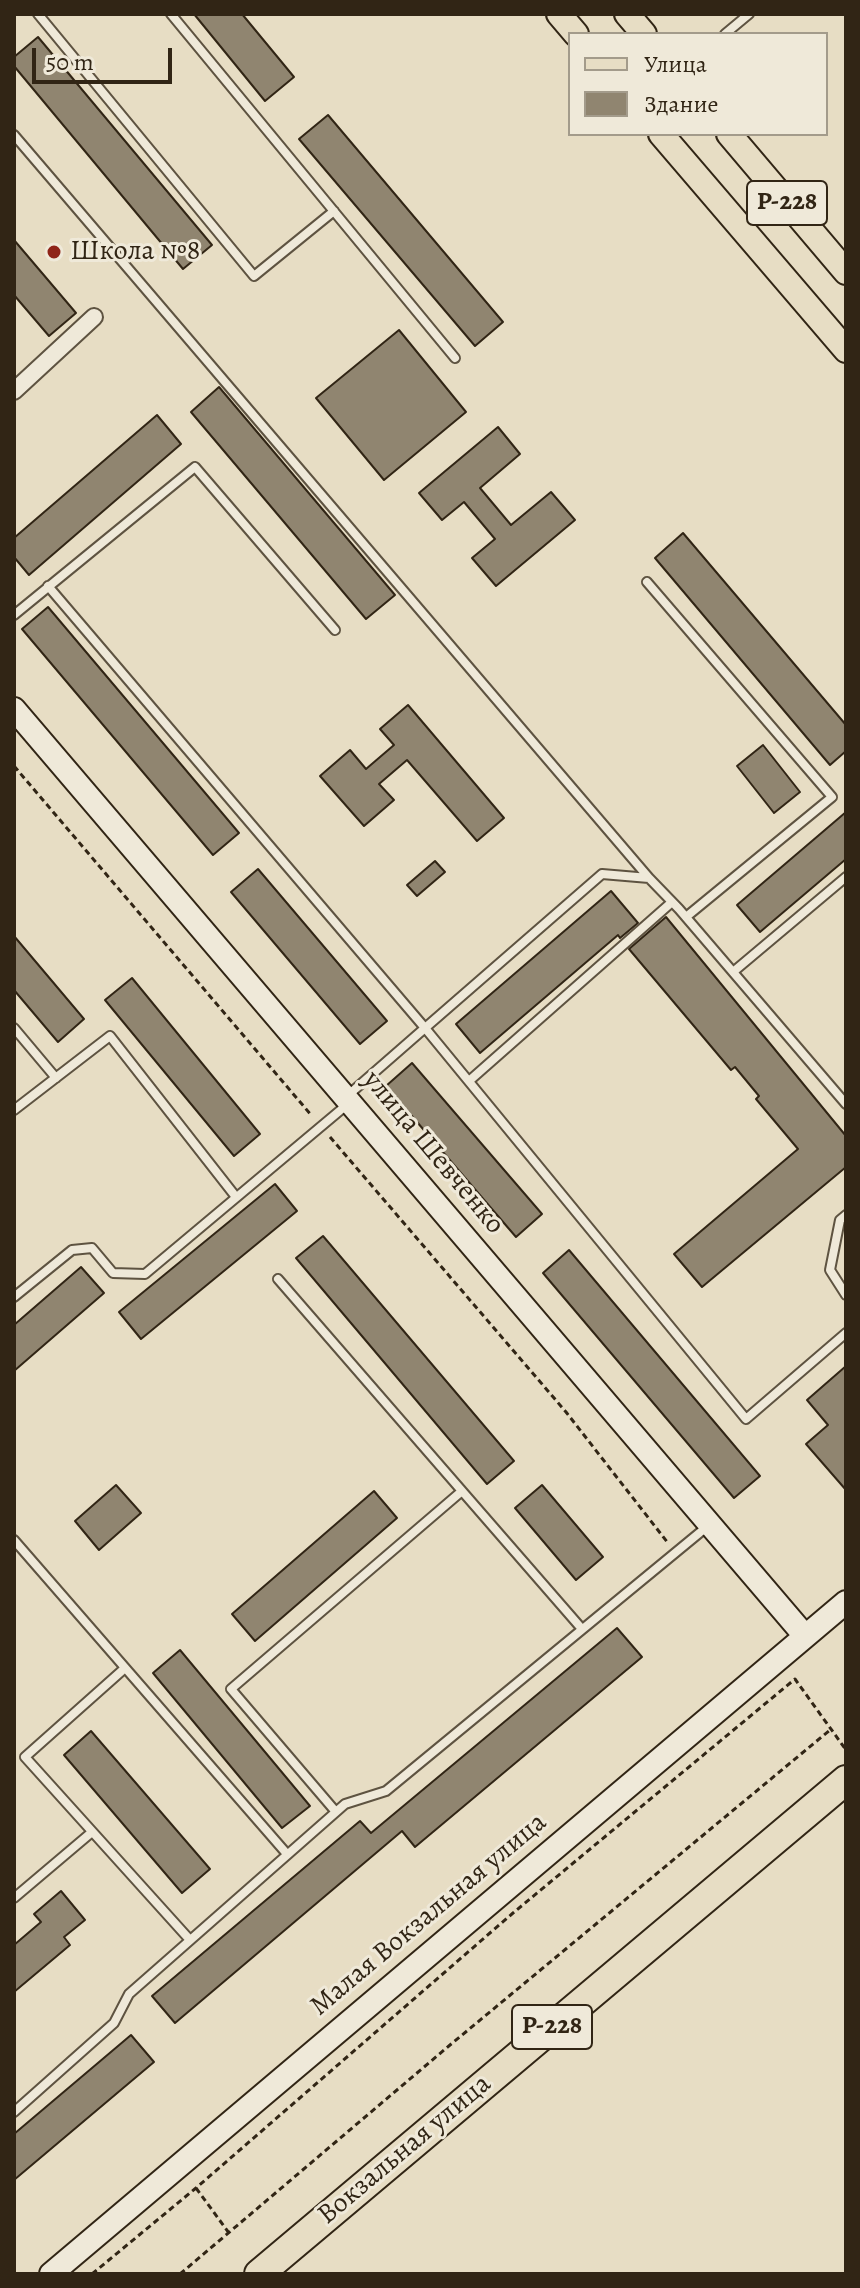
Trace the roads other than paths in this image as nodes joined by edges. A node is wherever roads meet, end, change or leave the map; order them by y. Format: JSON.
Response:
{"nodes":[{"id":1,"x":38,"y":14,"type":"edge"},
{"id":2,"x":171,"y":14,"type":"edge"},
{"id":3,"x":559,"y":14,"type":"edge"},
{"id":4,"x":749,"y":14,"type":"edge"},
{"id":5,"x":574,"y":32,"type":"edge"},
{"id":6,"x":727,"y":32,"type":"edge"},
{"id":7,"x":14,"y":135,"type":"edge"},
{"id":8,"x":663,"y":136,"type":"edge"},
{"id":9,"x":731,"y":136,"type":"edge"},
{"id":10,"x":334,"y":211,"type":"junction"},
{"id":11,"x":846,"y":272,"type":"edge"},
{"id":12,"x":94,"y":317,"type":"dead end"},
{"id":13,"x":846,"y":350,"type":"edge"},
{"id":14,"x":455,"y":358,"type":"dead end"},
{"id":15,"x":14,"y":391,"type":"edge"},
{"id":16,"x":647,"y":582,"type":"dead end"},
{"id":17,"x":48,"y":586,"type":"junction"},
{"id":18,"x":14,"y":615,"type":"edge"},
{"id":19,"x":335,"y":630,"type":"dead end"},
{"id":20,"x":14,"y":709,"type":"edge"},
{"id":21,"x":846,"y":877,"type":"edge"},
{"id":22,"x":649,"y":878,"type":"junction"},
{"id":23,"x":672,"y":902,"type":"junction"},
{"id":24,"x":686,"y":917,"type":"junction"},
{"id":25,"x":733,"y":972,"type":"junction"},
{"id":26,"x":14,"y":1028,"type":"edge"},
{"id":27,"x":425,"y":1028,"type":"junction"},
{"id":28,"x":56,"y":1078,"type":"junction"},
{"id":29,"x":469,"y":1081,"type":"junction"},
{"id":30,"x":348,"y":1100,"type":"junction"},
{"id":31,"x":846,"y":1104,"type":"edge"},
{"id":32,"x":14,"y":1110,"type":"edge"},
{"id":33,"x":236,"y":1197,"type":"junction"},
{"id":34,"x":846,"y":1215,"type":"edge"},
{"id":35,"x":278,"y":1279,"type":"dead end"},
{"id":36,"x":846,"y":1295,"type":"edge"},
{"id":37,"x":14,"y":1297,"type":"edge"},
{"id":38,"x":846,"y":1333,"type":"edge"},
{"id":39,"x":462,"y":1491,"type":"junction"},
{"id":40,"x":709,"y":1524,"type":"junction"},
{"id":41,"x":14,"y":1540,"type":"edge"},
{"id":42,"x":846,"y":1602,"type":"edge"},
{"id":43,"x":582,"y":1629,"type":"junction"},
{"id":44,"x":805,"y":1636,"type":"junction"},
{"id":45,"x":125,"y":1668,"type":"junction"},
{"id":46,"x":846,"y":1780,"type":"edge"},
{"id":47,"x":336,"y":1812,"type":"junction"},
{"id":48,"x":92,"y":1832,"type":"junction"},
{"id":49,"x":287,"y":1854,"type":"junction"},
{"id":50,"x":14,"y":1898,"type":"edge"},
{"id":51,"x":190,"y":1940,"type":"junction"},
{"id":52,"x":14,"y":2112,"type":"edge"},
{"id":53,"x":51,"y":2274,"type":"edge"},
{"id":54,"x":259,"y":2274,"type":"edge"}],
"edges":[{"from":1,"to":10,"type":"lane"},
{"from":2,"to":10,"type":"lane"},
{"from":3,"to":5,"type":"main road"},
{"from":4,"to":6,"type":"lane"},
{"from":7,"to":22,"type":"lane"},
{"from":8,"to":13,"type":"main road"},
{"from":9,"to":11,"type":"main road","number":"Р-228"},
{"from":10,"to":14,"type":"lane"},
{"from":12,"to":15,"type":"street"},
{"from":16,"to":24,"type":"lane"},
{"from":17,"to":18,"type":"lane"},
{"from":17,"to":19,"type":"lane"},
{"from":17,"to":27,"type":"lane"},
{"from":20,"to":30,"type":"street","name":"улица Шевченко"},
{"from":21,"to":25,"type":"lane"},
{"from":22,"to":23,"type":"lane"},
{"from":22,"to":27,"type":"lane"},
{"from":23,"to":24,"type":"lane"},
{"from":23,"to":29,"type":"lane"},
{"from":24,"to":25,"type":"lane"},
{"from":25,"to":31,"type":"lane"},
{"from":26,"to":28,"type":"lane"},
{"from":27,"to":29,"type":"lane"},
{"from":27,"to":30,"type":"lane"},
{"from":28,"to":32,"type":"lane"},
{"from":28,"to":33,"type":"lane"},
{"from":29,"to":38,"type":"lane"},
{"from":30,"to":33,"type":"lane"},
{"from":30,"to":40,"type":"street","name":"улица Шевченко"},
{"from":33,"to":37,"type":"lane"},
{"from":34,"to":36,"type":"lane"},
{"from":35,"to":39,"type":"lane"},
{"from":39,"to":43,"type":"lane"},
{"from":39,"to":47,"type":"lane"},
{"from":40,"to":43,"type":"lane"},
{"from":40,"to":44,"type":"street","name":"улица Шевченко"},
{"from":41,"to":45,"type":"lane"},
{"from":42,"to":44,"type":"street","name":"Малая Вокзальная улица"},
{"from":43,"to":47,"type":"lane"},
{"from":44,"to":53,"type":"street","name":"Малая Вокзальная улица"},
{"from":45,"to":48,"type":"lane"},
{"from":45,"to":49,"type":"lane"},
{"from":46,"to":54,"type":"highway","name":"Вокзальная улица","number":"Р-228"},
{"from":47,"to":49,"type":"lane"},
{"from":48,"to":50,"type":"lane"},
{"from":48,"to":51,"type":"lane"},
{"from":49,"to":51,"type":"lane"},
{"from":51,"to":52,"type":"lane"}]}
